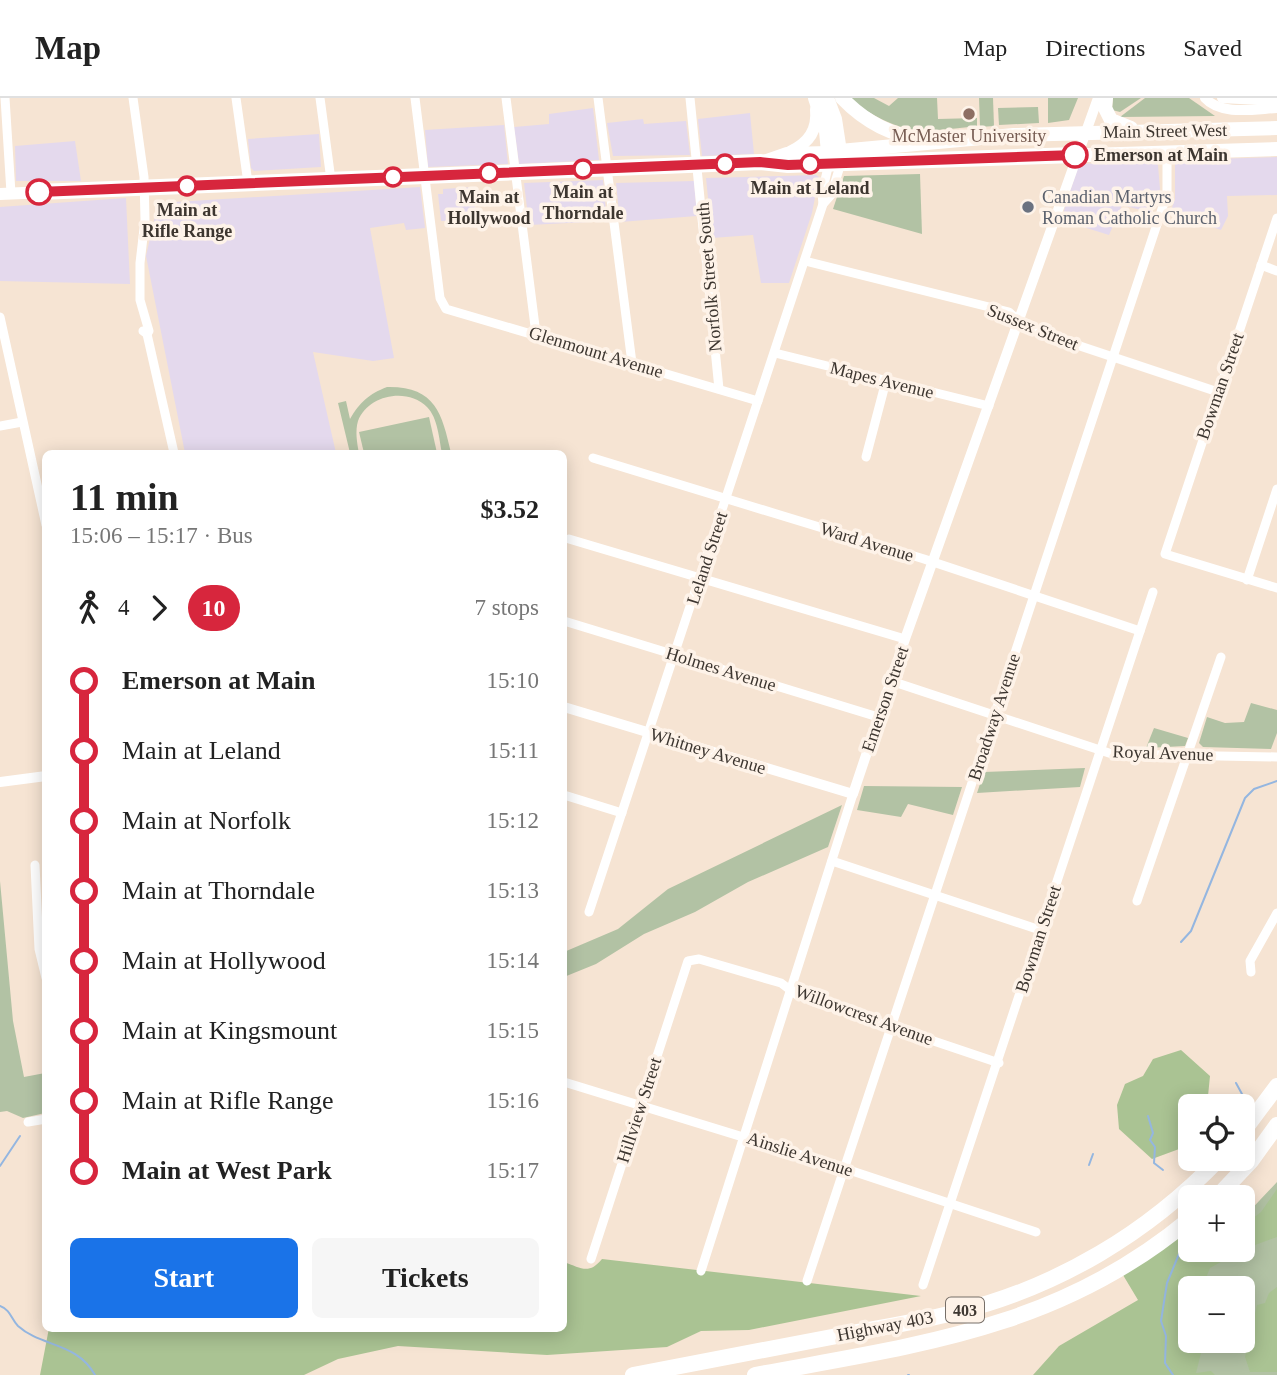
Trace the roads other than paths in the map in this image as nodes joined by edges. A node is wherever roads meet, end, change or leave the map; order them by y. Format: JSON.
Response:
{"nodes":[{"id":1,"x":5,"y":98,"type":"edge"},
{"id":2,"x":133,"y":98,"type":"edge"},
{"id":3,"x":236,"y":98,"type":"edge"},
{"id":4,"x":320,"y":98,"type":"edge"},
{"id":5,"x":415,"y":98,"type":"edge"},
{"id":6,"x":506,"y":98,"type":"edge"},
{"id":7,"x":598,"y":98,"type":"edge"},
{"id":8,"x":690,"y":98,"type":"edge"},
{"id":9,"x":815,"y":98,"type":"edge"},
{"id":10,"x":827,"y":98,"type":"edge"},
{"id":11,"x":842,"y":98,"type":"edge"},
{"id":12,"x":1098,"y":98,"type":"edge"},
{"id":13,"x":1107,"y":98,"type":"edge"},
{"id":14,"x":1205,"y":98,"type":"edge"},
{"id":15,"x":1222,"y":98,"type":"edge"},
{"id":16,"x":1277,"y":101,"type":"edge"},
{"id":17,"x":1277,"y":108,"type":"edge"},
{"id":18,"x":1277,"y":128,"type":"edge"},
{"id":19,"x":1139,"y":131,"type":"junction"},
{"id":20,"x":1084,"y":132,"type":"junction"},
{"id":21,"x":1001,"y":136,"type":"junction"},
{"id":22,"x":1277,"y":149,"type":"edge"},
{"id":23,"x":1167,"y":152,"type":"junction"},
{"id":24,"x":787,"y":153,"type":"junction"},
{"id":25,"x":1076,"y":155,"type":"junction"},
{"id":26,"x":835,"y":158,"type":"junction"},
{"id":27,"x":760,"y":162,"type":"junction"},
{"id":28,"x":698,"y":164,"type":"junction"},
{"id":29,"x":607,"y":168,"type":"junction"},
{"id":30,"x":516,"y":172,"type":"junction"},
{"id":31,"x":425,"y":176,"type":"junction"},
{"id":32,"x":331,"y":180,"type":"junction"},
{"id":33,"x":248,"y":184,"type":"junction"},
{"id":34,"x":144,"y":188,"type":"junction"},
{"id":35,"x":5,"y":194,"type":"edge"},
{"id":36,"x":1277,"y":218,"type":"edge"},
{"id":37,"x":805,"y":261,"type":"junction"},
{"id":38,"x":1261,"y":265,"type":"junction"},
{"id":39,"x":1277,"y":271,"type":"edge"},
{"id":40,"x":0,"y":317,"type":"edge"},
{"id":41,"x":1019,"y":322,"type":"junction"},
{"id":42,"x":536,"y":334,"type":"junction"},
{"id":43,"x":775,"y":353,"type":"junction"},
{"id":44,"x":1112,"y":357,"type":"junction"},
{"id":45,"x":632,"y":363,"type":"junction"},
{"id":46,"x":886,"y":380,"type":"junction"},
{"id":47,"x":719,"y":389,"type":"junction"},
{"id":48,"x":1218,"y":392,"type":"junction"},
{"id":49,"x":758,"y":401,"type":"junction"},
{"id":50,"x":989,"y":407,"type":"junction"},
{"id":51,"x":22,"y":422,"type":"junction"},
{"id":52,"x":0,"y":426,"type":"edge"},
{"id":53,"x":173,"y":450,"type":"edge"},
{"id":54,"x":866,"y":457,"type":"dead end"},
{"id":55,"x":593,"y":458,"type":"dead end"},
{"id":56,"x":1277,"y":489,"type":"edge"},
{"id":57,"x":726,"y":499,"type":"junction"},
{"id":58,"x":42,"y":508,"type":"edge"},
{"id":59,"x":569,"y":539,"type":"dead end"},
{"id":60,"x":933,"y":562,"type":"junction"},
{"id":61,"x":700,"y":577,"type":"junction"},
{"id":62,"x":1247,"y":580,"type":"junction"},
{"id":63,"x":1277,"y":588,"type":"edge"},
{"id":64,"x":1153,"y":592,"type":"dead end"},
{"id":65,"x":1033,"y":597,"type":"junction"},
{"id":66,"x":567,"y":622,"type":"edge"},
{"id":67,"x":1140,"y":631,"type":"junction"},
{"id":68,"x":905,"y":639,"type":"junction"},
{"id":69,"x":675,"y":655,"type":"junction"},
{"id":70,"x":1221,"y":657,"type":"dead end"},
{"id":71,"x":891,"y":681,"type":"junction"},
{"id":72,"x":567,"y":708,"type":"edge"},
{"id":73,"x":995,"y":715,"type":"junction"},
{"id":74,"x":878,"y":716,"type":"junction"},
{"id":75,"x":649,"y":733,"type":"junction"},
{"id":76,"x":1100,"y":750,"type":"junction"},
{"id":77,"x":1187,"y":755,"type":"junction"},
{"id":78,"x":1277,"y":757,"type":"edge"},
{"id":79,"x":42,"y":777,"type":"edge"},
{"id":80,"x":0,"y":782,"type":"edge"},
{"id":81,"x":853,"y":794,"type":"junction"},
{"id":82,"x":567,"y":796,"type":"edge"},
{"id":83,"x":622,"y":813,"type":"junction"},
{"id":84,"x":832,"y":862,"type":"junction"},
{"id":85,"x":35,"y":865,"type":"dead end"},
{"id":86,"x":934,"y":896,"type":"junction"},
{"id":87,"x":1138,"y":901,"type":"dead end"},
{"id":88,"x":589,"y":912,"type":"dead end"},
{"id":89,"x":1277,"y":913,"type":"edge"},
{"id":90,"x":1040,"y":930,"type":"junction"},
{"id":91,"x":42,"y":961,"type":"edge"},
{"id":92,"x":688,"y":961,"type":"joint"},
{"id":93,"x":1251,"y":972,"type":"dead end"},
{"id":94,"x":790,"y":989,"type":"junction"},
{"id":95,"x":892,"y":1026,"type":"junction"},
{"id":96,"x":999,"y":1063,"type":"junction"},
{"id":97,"x":567,"y":1083,"type":"edge"},
{"id":98,"x":1277,"y":1086,"type":"edge"},
{"id":99,"x":641,"y":1106,"type":"junction"},
{"id":100,"x":1255,"y":1116,"type":"edge"},
{"id":101,"x":42,"y":1120,"type":"edge"},
{"id":102,"x":28,"y":1122,"type":"dead end"},
{"id":103,"x":1277,"y":1125,"type":"edge"},
{"id":104,"x":742,"y":1136,"type":"junction"},
{"id":105,"x":844,"y":1168,"type":"junction"},
{"id":106,"x":1206,"y":1171,"type":"edge"},
{"id":107,"x":1228,"y":1185,"type":"edge"},
{"id":108,"x":950,"y":1203,"type":"junction"},
{"id":109,"x":1178,"y":1229,"type":"edge"},
{"id":110,"x":1035,"y":1232,"type":"dead end"},
{"id":111,"x":592,"y":1259,"type":"dead end"},
{"id":112,"x":701,"y":1271,"type":"dead end"},
{"id":113,"x":807,"y":1281,"type":"dead end"},
{"id":114,"x":923,"y":1285,"type":"dead end"},
{"id":115,"x":633,"y":1375,"type":"edge"},
{"id":116,"x":755,"y":1375,"type":"edge"}],
"edges":[{"from":1,"to":35,"type":"street"},
{"from":2,"to":34,"type":"street"},
{"from":3,"to":33,"type":"street"},
{"from":4,"to":32,"type":"street"},
{"from":5,"to":31,"type":"street"},
{"from":6,"to":30,"type":"street"},
{"from":7,"to":29,"type":"street"},
{"from":8,"to":28,"type":"street","name":"Norfolk Street South"},
{"from":9,"to":24,"type":"main road"},
{"from":9,"to":26,"type":"main road"},
{"from":10,"to":26,"type":"main road"},
{"from":11,"to":21,"type":"main road"},
{"from":12,"to":20,"type":"street","name":"Emerson Street"},
{"from":13,"to":19,"type":"main road"},
{"from":14,"to":17,"type":"street"},
{"from":15,"to":16,"type":"street"},
{"from":18,"to":19,"type":"main road","name":"Main Street West"},
{"from":19,"to":20,"type":"main road","name":"Main Street West"},
{"from":20,"to":21,"type":"main road","name":"Main Street West"},
{"from":20,"to":25,"type":"street","name":"Emerson Street"},
{"from":21,"to":26,"type":"main road","name":"Main Street West"},
{"from":22,"to":23,"type":"main road","name":"Main Street West"},
{"from":23,"to":25,"type":"main road","name":"Main Street West"},
{"from":23,"to":44,"type":"street","name":"Broadway Avenue"},
{"from":24,"to":26,"type":"main road","name":"Main Street West"},
{"from":24,"to":27,"type":"main road","name":"Main Street West"},
{"from":25,"to":26,"type":"main road","name":"Main Street West"},
{"from":25,"to":41,"type":"street","name":"Emerson Street"},
{"from":26,"to":27,"type":"main road","name":"Main Street West"},
{"from":26,"to":37,"type":"street","name":"Leland Street"},
{"from":27,"to":28,"type":"main road","name":"Main Street West"},
{"from":28,"to":29,"type":"main road","name":"Main Street West"},
{"from":28,"to":47,"type":"street","name":"Norfolk Street South"},
{"from":29,"to":30,"type":"main road","name":"Main Street West"},
{"from":29,"to":45,"type":"street"},
{"from":30,"to":31,"type":"main road","name":"Main Street West"},
{"from":30,"to":42,"type":"street"},
{"from":31,"to":32,"type":"main road","name":"Main Street West"},
{"from":31,"to":42,"type":"street","name":"Glenmount Avenue"},
{"from":32,"to":33,"type":"main road","name":"Main Street West"},
{"from":33,"to":34,"type":"main road","name":"Main Street West"},
{"from":34,"to":35,"type":"main road","name":"Main Street West"},
{"from":34,"to":53,"type":"street"},
{"from":36,"to":38,"type":"street","name":"Bowman Street"},
{"from":37,"to":41,"type":"street","name":"Sussex Street"},
{"from":37,"to":43,"type":"street","name":"Leland Street"},
{"from":38,"to":39,"type":"street"},
{"from":38,"to":48,"type":"street","name":"Bowman Street"},
{"from":40,"to":51,"type":"street"},
{"from":41,"to":44,"type":"street","name":"Sussex Street"},
{"from":41,"to":50,"type":"street","name":"Emerson Street"},
{"from":42,"to":45,"type":"street","name":"Glenmount Avenue"},
{"from":43,"to":46,"type":"street","name":"Mapes Avenue"},
{"from":43,"to":49,"type":"street","name":"Leland Street"},
{"from":44,"to":48,"type":"street","name":"Sussex Street"},
{"from":44,"to":65,"type":"street","name":"Broadway Avenue"},
{"from":45,"to":47,"type":"street","name":"Glenmount Avenue"},
{"from":46,"to":50,"type":"street","name":"Mapes Avenue"},
{"from":46,"to":54,"type":"street"},
{"from":47,"to":49,"type":"street","name":"Glenmount Avenue"},
{"from":48,"to":62,"type":"street","name":"Bowman Street"},
{"from":49,"to":57,"type":"street","name":"Leland Street"},
{"from":50,"to":60,"type":"street","name":"Emerson Street"},
{"from":51,"to":52,"type":"street"},
{"from":51,"to":58,"type":"street"},
{"from":55,"to":57,"type":"street","name":"Ward Avenue"},
{"from":56,"to":62,"type":"street"},
{"from":57,"to":60,"type":"street","name":"Ward Avenue"},
{"from":57,"to":61,"type":"street","name":"Leland Street"},
{"from":59,"to":61,"type":"street"},
{"from":60,"to":65,"type":"street","name":"Ward Avenue"},
{"from":60,"to":68,"type":"street","name":"Emerson Street"},
{"from":61,"to":68,"type":"street"},
{"from":61,"to":69,"type":"street","name":"Leland Street"},
{"from":62,"to":63,"type":"street"},
{"from":64,"to":67,"type":"street","name":"Bowman Street"},
{"from":65,"to":67,"type":"street","name":"Ward Avenue"},
{"from":65,"to":73,"type":"street","name":"Broadway Avenue"},
{"from":66,"to":69,"type":"street","name":"Holmes Avenue"},
{"from":67,"to":76,"type":"street","name":"Bowman Street"},
{"from":68,"to":71,"type":"street","name":"Emerson Street"},
{"from":69,"to":74,"type":"street","name":"Holmes Avenue"},
{"from":69,"to":75,"type":"street","name":"Leland Street"},
{"from":70,"to":77,"type":"street"},
{"from":71,"to":73,"type":"street","name":"Royal Avenue"},
{"from":71,"to":74,"type":"street","name":"Emerson Street"},
{"from":72,"to":75,"type":"street","name":"Whitney Avenue"},
{"from":73,"to":76,"type":"street","name":"Royal Avenue"},
{"from":73,"to":86,"type":"street","name":"Broadway Avenue"},
{"from":74,"to":81,"type":"street","name":"Emerson Street"},
{"from":75,"to":81,"type":"street","name":"Whitney Avenue"},
{"from":75,"to":83,"type":"street","name":"Leland Street"},
{"from":76,"to":77,"type":"street","name":"Royal Avenue"},
{"from":76,"to":90,"type":"street","name":"Bowman Street"},
{"from":77,"to":78,"type":"street","name":"Royal Avenue"},
{"from":77,"to":87,"type":"street"},
{"from":79,"to":80,"type":"street"},
{"from":81,"to":84,"type":"street","name":"Emerson Street"},
{"from":82,"to":83,"type":"street"},
{"from":83,"to":88,"type":"street","name":"Leland Street"},
{"from":84,"to":86,"type":"street"},
{"from":84,"to":94,"type":"street","name":"Emerson Street"},
{"from":85,"to":91,"type":"street"},
{"from":86,"to":90,"type":"street"},
{"from":86,"to":95,"type":"street","name":"Broadway Avenue"},
{"from":89,"to":93,"type":"street"},
{"from":90,"to":96,"type":"street","name":"Bowman Street"},
{"from":92,"to":94,"type":"street","name":"Willowcrest Avenue"},
{"from":92,"to":99,"type":"street","name":"Hillview Street"},
{"from":94,"to":95,"type":"street","name":"Willowcrest Avenue"},
{"from":94,"to":104,"type":"street","name":"Emerson Street"},
{"from":95,"to":96,"type":"street","name":"Willowcrest Avenue"},
{"from":95,"to":105,"type":"street","name":"Broadway Avenue"},
{"from":96,"to":108,"type":"street","name":"Bowman Street"},
{"from":97,"to":99,"type":"street","name":"Ainslie Avenue"},
{"from":98,"to":100,"type":"highway"},
{"from":99,"to":104,"type":"street","name":"Ainslie Avenue"},
{"from":99,"to":111,"type":"street","name":"Hillview Street"},
{"from":101,"to":102,"type":"street"},
{"from":103,"to":107,"type":"highway"},
{"from":104,"to":105,"type":"street","name":"Ainslie Avenue"},
{"from":104,"to":112,"type":"street","name":"Emerson Street"},
{"from":105,"to":108,"type":"street","name":"Ainslie Avenue"},
{"from":105,"to":113,"type":"street","name":"Broadway Avenue"},
{"from":106,"to":115,"type":"highway","name":"Highway 403","number":"403"},
{"from":108,"to":110,"type":"street","name":"Ainslie Avenue"},
{"from":108,"to":114,"type":"street","name":"Bowman Street"},
{"from":109,"to":116,"type":"highway","name":"Highway 403","number":"403"}]}
